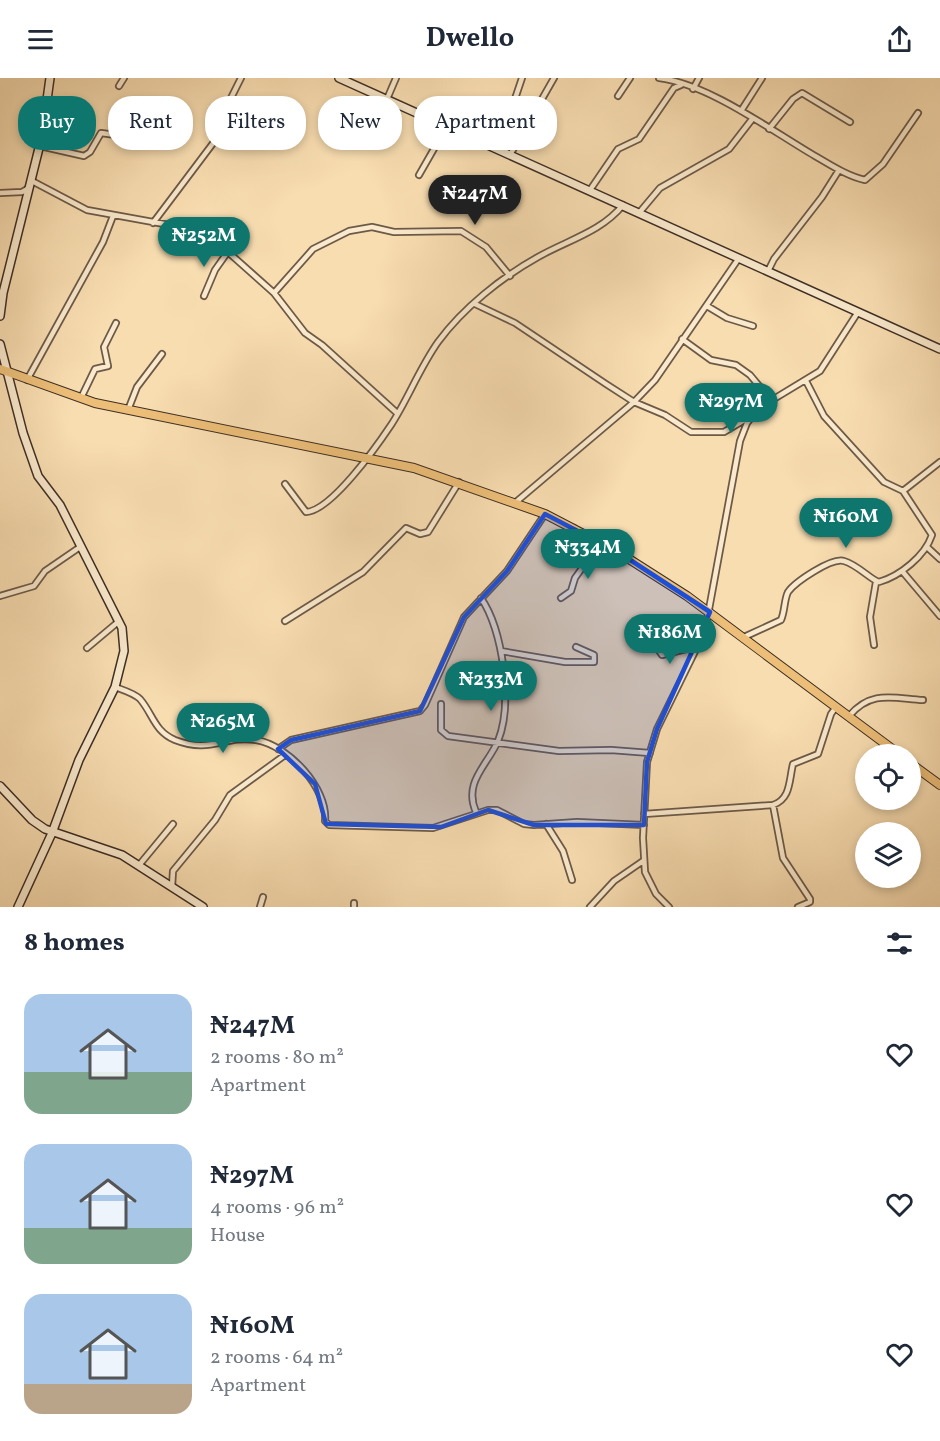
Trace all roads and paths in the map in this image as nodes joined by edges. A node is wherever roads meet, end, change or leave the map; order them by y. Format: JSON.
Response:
{"nodes":[{"id":1,"x":50,"y":78,"type":"edge"},
{"id":2,"x":124,"y":78,"type":"edge"},
{"id":3,"x":241,"y":78,"type":"edge"},
{"id":4,"x":396,"y":78,"type":"edge"},
{"id":5,"x":522,"y":78,"type":"edge"},
{"id":6,"x":554,"y":78,"type":"edge"},
{"id":7,"x":630,"y":78,"type":"edge"},
{"id":8,"x":659,"y":78,"type":"edge"},
{"id":9,"x":666,"y":78,"type":"edge"},
{"id":10,"x":699,"y":78,"type":"edge"},
{"id":11,"x":762,"y":78,"type":"edge"},
{"id":12,"x":345,"y":79,"type":"edge"},
{"id":13,"x":681,"y":85,"type":"junction"},
{"id":14,"x":119,"y":86,"type":"dead end"},
{"id":15,"x":693,"y":88,"type":"junction"},
{"id":16,"x":50,"y":96,"type":"edge"},
{"id":17,"x":381,"y":96,"type":"edge"},
{"id":18,"x":388,"y":96,"type":"edge"},
{"id":19,"x":516,"y":96,"type":"edge"},
{"id":20,"x":618,"y":96,"type":"dead end"},
{"id":21,"x":741,"y":111,"type":"junction"},
{"id":22,"x":918,"y":113,"type":"dead end"},
{"id":23,"x":753,"y":118,"type":"junction"},
{"id":24,"x":850,"y":122,"type":"dead end"},
{"id":25,"x":768,"y":129,"type":"junction"},
{"id":26,"x":108,"y":134,"type":"edge"},
{"id":27,"x":96,"y":142,"type":"edge"},
{"id":28,"x":39,"y":150,"type":"edge"},
{"id":29,"x":58,"y":150,"type":"edge"},
{"id":30,"x":91,"y":150,"type":"edge"},
{"id":31,"x":433,"y":150,"type":"edge"},
{"id":32,"x":500,"y":150,"type":"edge"},
{"id":33,"x":510,"y":154,"type":"junction"},
{"id":34,"x":839,"y":170,"type":"junction"},
{"id":35,"x":419,"y":175,"type":"dead end"},
{"id":36,"x":32,"y":184,"type":"junction"},
{"id":37,"x":590,"y":190,"type":"junction"},
{"id":38,"x":0,"y":193,"type":"edge"},
{"id":39,"x":623,"y":205,"type":"junction"},
{"id":40,"x":639,"y":213,"type":"junction"},
{"id":41,"x":113,"y":216,"type":"junction"},
{"id":42,"x":153,"y":223,"type":"junction"},
{"id":43,"x":227,"y":253,"type":"junction"},
{"id":44,"x":739,"y":258,"type":"junction"},
{"id":45,"x":768,"y":271,"type":"junction"},
{"id":46,"x":510,"y":276,"type":"junction"},
{"id":47,"x":274,"y":293,"type":"junction"},
{"id":48,"x":204,"y":296,"type":"dead end"},
{"id":49,"x":475,"y":304,"type":"junction"},
{"id":50,"x":707,"y":306,"type":"junction"},
{"id":51,"x":858,"y":312,"type":"junction"},
{"id":52,"x":0,"y":316,"type":"edge"},
{"id":53,"x":116,"y":323,"type":"dead end"},
{"id":54,"x":753,"y":326,"type":"dead end"},
{"id":55,"x":682,"y":339,"type":"junction"},
{"id":56,"x":0,"y":344,"type":"edge"},
{"id":57,"x":940,"y":349,"type":"edge"},
{"id":58,"x":162,"y":354,"type":"dead end"},
{"id":59,"x":4,"y":371,"type":"edge"},
{"id":60,"x":27,"y":380,"type":"junction"},
{"id":61,"x":806,"y":381,"type":"junction"},
{"id":62,"x":80,"y":399,"type":"junction"},
{"id":63,"x":771,"y":400,"type":"junction"},
{"id":64,"x":634,"y":402,"type":"junction"},
{"id":65,"x":128,"y":410,"type":"junction"},
{"id":66,"x":397,"y":413,"type":"junction"},
{"id":67,"x":753,"y":414,"type":"junction"},
{"id":68,"x":367,"y":457,"type":"junction"},
{"id":69,"x":940,"y":462,"type":"edge"},
{"id":70,"x":459,"y":482,"type":"junction"},
{"id":71,"x":285,"y":484,"type":"dead end"},
{"id":72,"x":903,"y":491,"type":"junction"},
{"id":73,"x":516,"y":502,"type":"junction"},
{"id":74,"x":544,"y":514,"type":"junction"},
{"id":75,"x":574,"y":528,"type":"junction"},
{"id":76,"x":601,"y":542,"type":"junction"},
{"id":77,"x":80,"y":547,"type":"junction"},
{"id":78,"x":927,"y":547,"type":"junction"},
{"id":79,"x":550,"y":554,"type":"dead end"},
{"id":80,"x":940,"y":559,"type":"edge"},
{"id":81,"x":902,"y":571,"type":"junction"},
{"id":82,"x":876,"y":582,"type":"junction"},
{"id":83,"x":0,"y":596,"type":"edge"},
{"id":84,"x":481,"y":598,"type":"junction"},
{"id":85,"x":561,"y":598,"type":"dead end"},
{"id":86,"x":710,"y":612,"type":"junction"},
{"id":87,"x":940,"y":616,"type":"edge"},
{"id":88,"x":285,"y":621,"type":"dead end"},
{"id":89,"x":118,"y":622,"type":"junction"},
{"id":90,"x":744,"y":637,"type":"junction"},
{"id":91,"x":656,"y":645,"type":"dead end"},
{"id":92,"x":698,"y":645,"type":"junction"},
{"id":93,"x":874,"y":645,"type":"dead end"},
{"id":94,"x":576,"y":647,"type":"dead end"},
{"id":95,"x":87,"y":648,"type":"dead end"},
{"id":96,"x":501,"y":651,"type":"junction"},
{"id":97,"x":115,"y":687,"type":"junction"},
{"id":98,"x":923,"y":700,"type":"dead end"},
{"id":99,"x":441,"y":704,"type":"dead end"},
{"id":100,"x":836,"y":706,"type":"junction"},
{"id":101,"x":849,"y":716,"type":"junction"},
{"id":102,"x":497,"y":743,"type":"junction"},
{"id":103,"x":886,"y":744,"type":"edge"},
{"id":104,"x":278,"y":749,"type":"junction"},
{"id":105,"x":650,"y":753,"type":"junction"},
{"id":106,"x":285,"y":755,"type":"junction"},
{"id":107,"x":921,"y":771,"type":"edge"},
{"id":108,"x":940,"y":785,"type":"edge"},
{"id":109,"x":0,"y":786,"type":"edge"},
{"id":110,"x":773,"y":805,"type":"junction"},
{"id":111,"x":476,"y":812,"type":"junction"},
{"id":112,"x":644,"y":814,"type":"junction"},
{"id":113,"x":173,"y":824,"type":"dead end"},
{"id":114,"x":546,"y":825,"type":"junction"},
{"id":115,"x":644,"y":825,"type":"junction"},
{"id":116,"x":52,"y":833,"type":"junction"},
{"id":117,"x":643,"y":861,"type":"junction"},
{"id":118,"x":140,"y":864,"type":"junction"},
{"id":119,"x":572,"y":880,"type":"dead end"},
{"id":120,"x":172,"y":887,"type":"junction"},
{"id":121,"x":263,"y":897,"type":"dead end"},
{"id":122,"x":191,"y":904,"type":"edge"},
{"id":123,"x":18,"y":907,"type":"edge"},
{"id":124,"x":203,"y":907,"type":"edge"},
{"id":125,"x":260,"y":907,"type":"edge"},
{"id":126,"x":590,"y":907,"type":"edge"},
{"id":127,"x":669,"y":907,"type":"edge"},
{"id":128,"x":798,"y":907,"type":"edge"}],
"edges":[{"from":1,"to":16,"type":"main road"},
{"from":2,"to":14,"type":"street"},
{"from":3,"to":42,"type":"street"},
{"from":4,"to":18,"type":"street"},
{"from":5,"to":19,"type":"street"},
{"from":6,"to":33,"type":"street"},
{"from":7,"to":20,"type":"street"},
{"from":8,"to":9,"type":"street"},
{"from":9,"to":13,"type":"street"},
{"from":10,"to":15,"type":"street"},
{"from":11,"to":21,"type":"street"},
{"from":12,"to":17,"type":"main road"},
{"from":13,"to":15,"type":"street"},
{"from":13,"to":37,"type":"street"},
{"from":15,"to":21,"type":"street"},
{"from":21,"to":23,"type":"street"},
{"from":22,"to":34,"type":"street"},
{"from":23,"to":25,"type":"street"},
{"from":23,"to":40,"type":"street"},
{"from":24,"to":25,"type":"street"},
{"from":25,"to":34,"type":"street"},
{"from":26,"to":27,"type":"street"},
{"from":28,"to":36,"type":"main road"},
{"from":29,"to":30,"type":"street"},
{"from":31,"to":35,"type":"street"},
{"from":32,"to":33,"type":"main road"},
{"from":33,"to":37,"type":"main road"},
{"from":34,"to":45,"type":"street"},
{"from":36,"to":38,"type":"street"},
{"from":36,"to":41,"type":"street"},
{"from":36,"to":52,"type":"main road"},
{"from":37,"to":39,"type":"main road"},
{"from":39,"to":40,"type":"main road"},
{"from":39,"to":46,"type":"street"},
{"from":40,"to":44,"type":"main road"},
{"from":41,"to":42,"type":"street"},
{"from":41,"to":60,"type":"street"},
{"from":42,"to":43,"type":"street"},
{"from":43,"to":47,"type":"street"},
{"from":43,"to":48,"type":"street"},
{"from":44,"to":45,"type":"main road"},
{"from":44,"to":50,"type":"street"},
{"from":45,"to":51,"type":"main road"},
{"from":46,"to":47,"type":"street"},
{"from":46,"to":49,"type":"street"},
{"from":47,"to":66,"type":"street"},
{"from":49,"to":64,"type":"street"},
{"from":49,"to":66,"type":"street"},
{"from":50,"to":54,"type":"street"},
{"from":50,"to":55,"type":"street"},
{"from":51,"to":57,"type":"main road"},
{"from":51,"to":61,"type":"street"},
{"from":53,"to":62,"type":"street"},
{"from":55,"to":63,"type":"street"},
{"from":55,"to":64,"type":"street"},
{"from":56,"to":59,"type":"main road"},
{"from":58,"to":65,"type":"street"},
{"from":59,"to":60,"type":"main road"},
{"from":59,"to":77,"type":"main road"},
{"from":60,"to":62,"type":"main road"},
{"from":61,"to":63,"type":"street"},
{"from":61,"to":72,"type":"street"},
{"from":62,"to":65,"type":"main road"},
{"from":63,"to":67,"type":"street"},
{"from":64,"to":67,"type":"street"},
{"from":64,"to":73,"type":"street"},
{"from":65,"to":68,"type":"main road"},
{"from":66,"to":68,"type":"street"},
{"from":67,"to":86,"type":"street"},
{"from":68,"to":70,"type":"main road"},
{"from":68,"to":71,"type":"street"},
{"from":69,"to":72,"type":"street"},
{"from":70,"to":73,"type":"main road"},
{"from":70,"to":88,"type":"street"},
{"from":72,"to":78,"type":"street"},
{"from":73,"to":74,"type":"main road"},
{"from":74,"to":75,"type":"main road"},
{"from":74,"to":84,"type":"street"},
{"from":75,"to":76,"type":"main road"},
{"from":75,"to":79,"type":"street"},
{"from":76,"to":85,"type":"street"},
{"from":76,"to":86,"type":"main road"},
{"from":77,"to":83,"type":"street"},
{"from":77,"to":89,"type":"main road"},
{"from":78,"to":80,"type":"street"},
{"from":78,"to":81,"type":"street"},
{"from":81,"to":82,"type":"street"},
{"from":81,"to":87,"type":"street"},
{"from":82,"to":90,"type":"street"},
{"from":82,"to":93,"type":"street"},
{"from":84,"to":96,"type":"street"},
{"from":84,"to":104,"type":"street"},
{"from":86,"to":90,"type":"main road"},
{"from":86,"to":92,"type":"street"},
{"from":89,"to":95,"type":"street"},
{"from":89,"to":97,"type":"main road"},
{"from":90,"to":100,"type":"main road"},
{"from":91,"to":92,"type":"street"},
{"from":92,"to":105,"type":"street"},
{"from":94,"to":96,"type":"street"},
{"from":96,"to":102,"type":"street"},
{"from":97,"to":104,"type":"street"},
{"from":97,"to":116,"type":"main road"},
{"from":98,"to":101,"type":"street"},
{"from":99,"to":102,"type":"street"},
{"from":100,"to":101,"type":"main road"},
{"from":100,"to":110,"type":"street"},
{"from":101,"to":103,"type":"main road"},
{"from":102,"to":105,"type":"street"},
{"from":102,"to":111,"type":"street"},
{"from":104,"to":106,"type":"street"},
{"from":105,"to":112,"type":"street"},
{"from":106,"to":111,"type":"street"},
{"from":106,"to":120,"type":"street"},
{"from":107,"to":108,"type":"main road"},
{"from":109,"to":116,"type":"main road"},
{"from":110,"to":112,"type":"street"},
{"from":110,"to":128,"type":"street"},
{"from":111,"to":114,"type":"street"},
{"from":112,"to":115,"type":"street"},
{"from":113,"to":118,"type":"street"},
{"from":114,"to":115,"type":"street"},
{"from":114,"to":119,"type":"street"},
{"from":115,"to":117,"type":"street"},
{"from":116,"to":118,"type":"main road"},
{"from":116,"to":123,"type":"main road"},
{"from":117,"to":126,"type":"street"},
{"from":117,"to":127,"type":"street"},
{"from":118,"to":120,"type":"main road"},
{"from":120,"to":122,"type":"main road"},
{"from":121,"to":125,"type":"street"},
{"from":122,"to":124,"type":"main road"}]}
